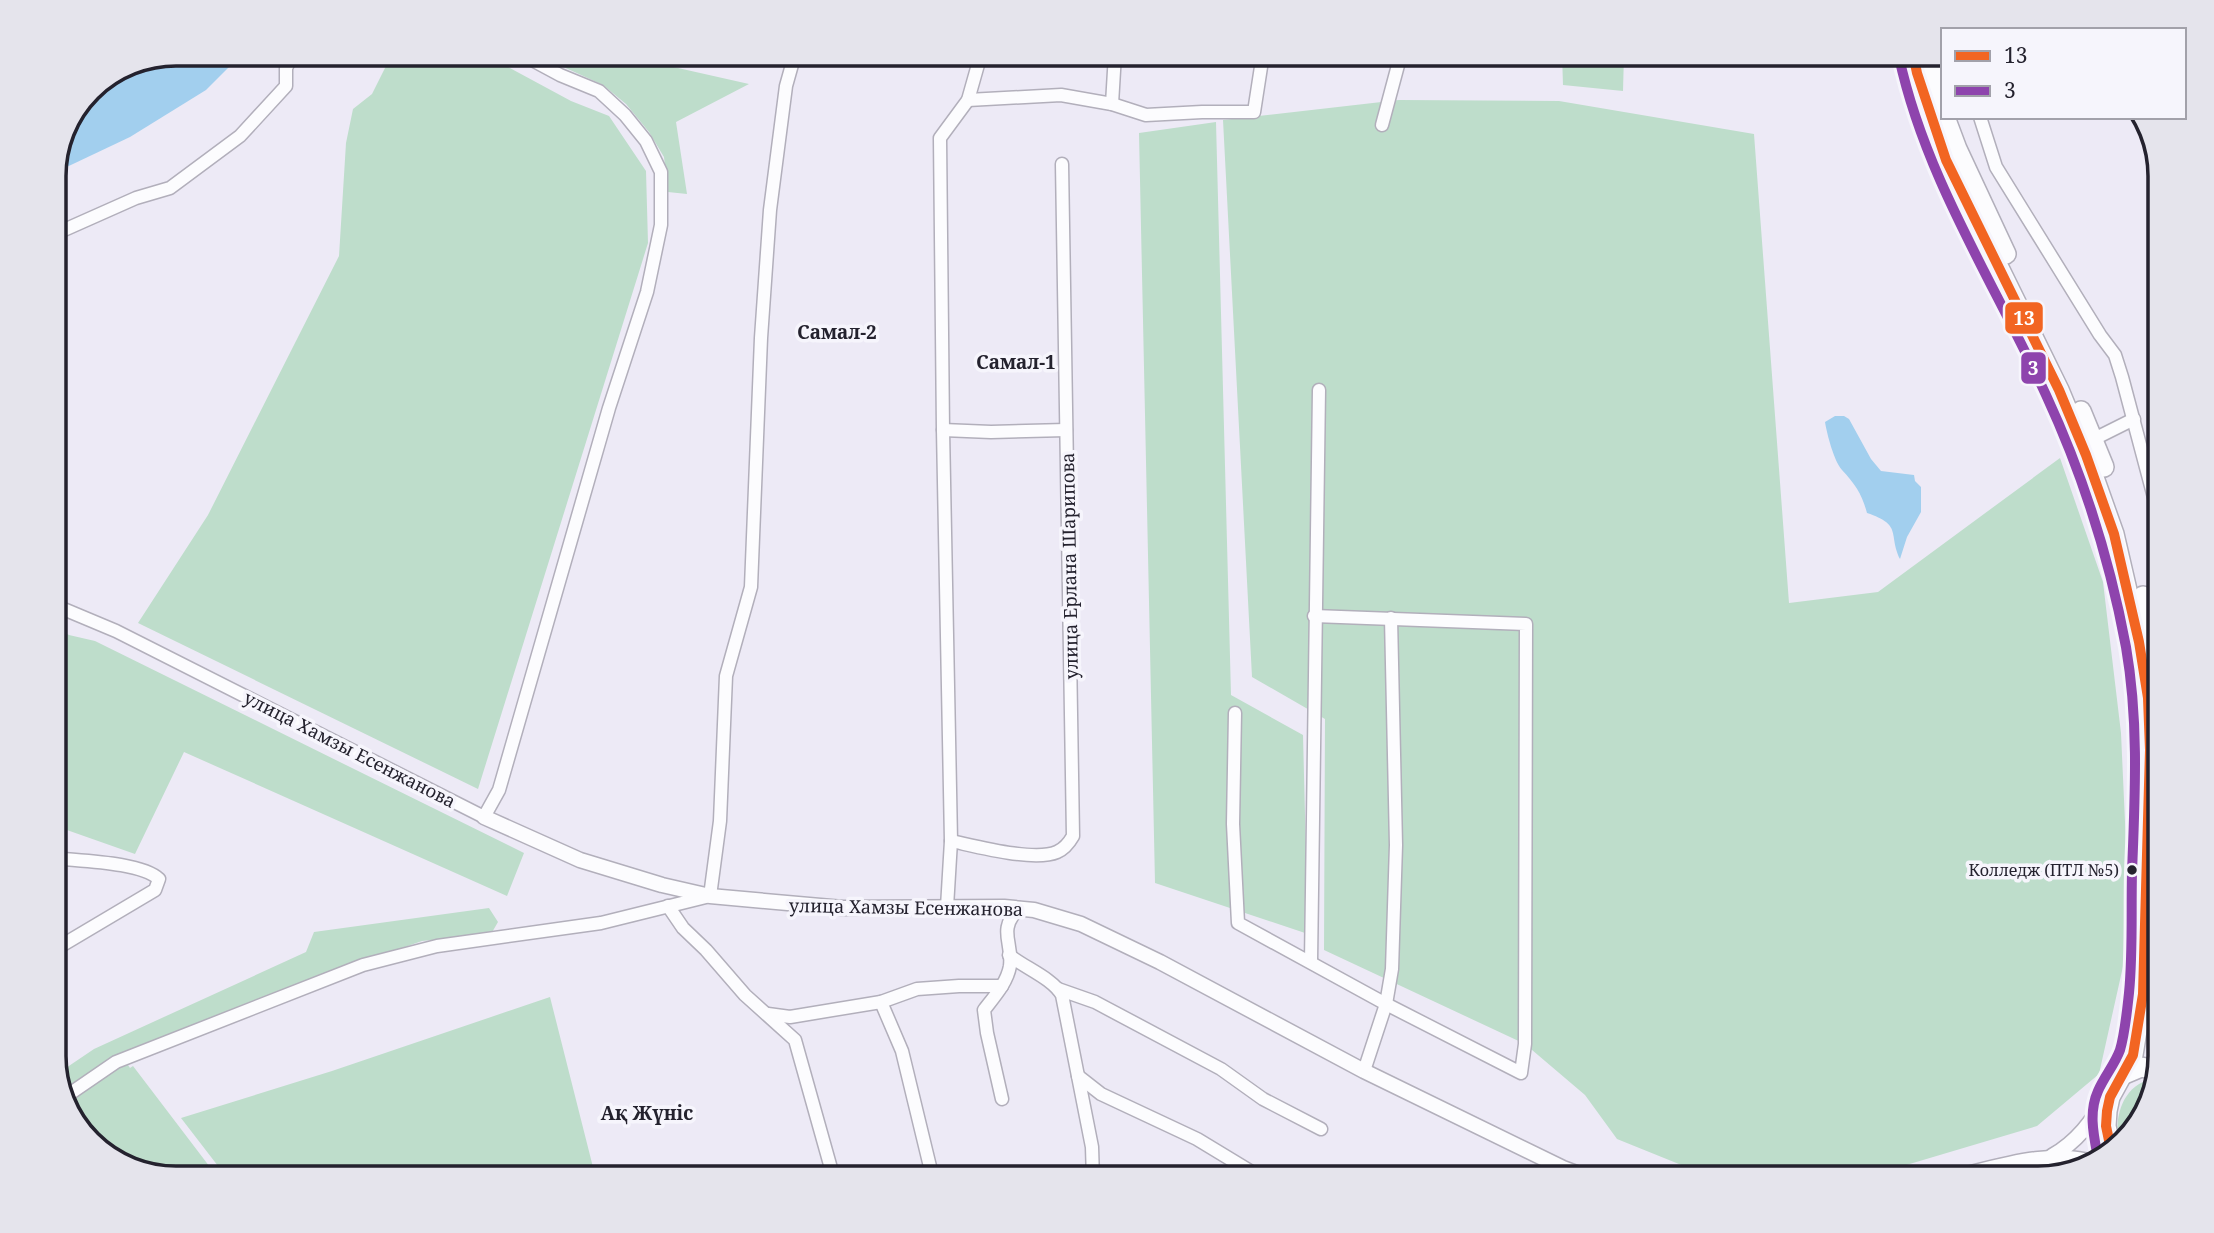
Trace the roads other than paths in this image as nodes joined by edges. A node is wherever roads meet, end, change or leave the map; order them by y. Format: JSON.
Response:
{"nodes":[{"id":1,"x":287,"y":66,"type":"edge"},
{"id":2,"x":543,"y":66,"type":"edge"},
{"id":3,"x":792,"y":66,"type":"edge"},
{"id":4,"x":978,"y":66,"type":"edge"},
{"id":5,"x":1114,"y":66,"type":"edge"},
{"id":6,"x":1261,"y":66,"type":"edge"},
{"id":7,"x":1398,"y":66,"type":"edge"},
{"id":8,"x":1916,"y":66,"type":"edge"},
{"id":9,"x":1931,"y":66,"type":"edge"},
{"id":10,"x":968,"y":100,"type":"junction"},
{"id":11,"x":1941,"y":103,"type":"edge"},
{"id":12,"x":1112,"y":104,"type":"junction"},
{"id":13,"x":1946,"y":119,"type":"edge"},
{"id":14,"x":1981,"y":119,"type":"edge"},
{"id":15,"x":1382,"y":125,"type":"dead end"},
{"id":16,"x":1062,"y":164,"type":"dead end"},
{"id":17,"x":67,"y":229,"type":"edge"},
{"id":18,"x":1319,"y":390,"type":"dead end"},
{"id":19,"x":2134,"y":419,"type":"junction"},
{"id":20,"x":943,"y":430,"type":"junction"},
{"id":21,"x":1066,"y":430,"type":"junction"},
{"id":22,"x":2086,"y":439,"type":"junction"},
{"id":23,"x":2147,"y":471,"type":"edge"},
{"id":24,"x":2147,"y":606,"type":"edge"},
{"id":25,"x":67,"y":611,"type":"edge"},
{"id":26,"x":1314,"y":616,"type":"junction"},
{"id":27,"x":1391,"y":618,"type":"junction"},
{"id":28,"x":2148,"y":696,"type":"edge"},
{"id":29,"x":1235,"y":713,"type":"dead end"},
{"id":30,"x":484,"y":817,"type":"junction"},
{"id":31,"x":2148,"y":829,"type":"edge"},
{"id":32,"x":951,"y":841,"type":"junction"},
{"id":33,"x":67,"y":860,"type":"edge"},
{"id":34,"x":710,"y":896,"type":"junction"},
{"id":35,"x":667,"y":906,"type":"junction"},
{"id":36,"x":947,"y":907,"type":"junction"},
{"id":37,"x":1019,"y":908,"type":"junction"},
{"id":38,"x":67,"y":942,"type":"edge"},
{"id":39,"x":1009,"y":955,"type":"junction"},
{"id":40,"x":1311,"y":962,"type":"junction"},
{"id":41,"x":1002,"y":986,"type":"junction"},
{"id":42,"x":1058,"y":989,"type":"junction"},
{"id":43,"x":881,"y":1002,"type":"junction"},
{"id":44,"x":1386,"y":1004,"type":"junction"},
{"id":45,"x":767,"y":1014,"type":"junction"},
{"id":46,"x":2146,"y":1068,"type":"edge"},
{"id":47,"x":1364,"y":1071,"type":"junction"},
{"id":48,"x":1078,"y":1076,"type":"junction"},
{"id":49,"x":2119,"y":1079,"type":"junction"},
{"id":50,"x":72,"y":1092,"type":"edge"},
{"id":51,"x":1002,"y":1099,"type":"dead end"},
{"id":52,"x":1321,"y":1129,"type":"dead end"},
{"id":53,"x":2109,"y":1140,"type":"edge"},
{"id":54,"x":2051,"y":1157,"type":"junction"},
{"id":55,"x":2080,"y":1158,"type":"edge"},
{"id":56,"x":830,"y":1166,"type":"edge"},
{"id":57,"x":930,"y":1166,"type":"edge"},
{"id":58,"x":1093,"y":1166,"type":"edge"},
{"id":59,"x":1242,"y":1166,"type":"edge"},
{"id":60,"x":1559,"y":1166,"type":"edge"},
{"id":61,"x":2008,"y":1166,"type":"edge"}],
"edges":[{"from":1,"to":17,"type":"street"},
{"from":2,"to":30,"type":"street"},
{"from":3,"to":34,"type":"street"},
{"from":4,"to":10,"type":"street"},
{"from":5,"to":12,"type":"street"},
{"from":6,"to":12,"type":"street"},
{"from":7,"to":15,"type":"street"},
{"from":8,"to":22,"type":"highway"},
{"from":9,"to":11,"type":"highway"},
{"from":10,"to":12,"type":"street"},
{"from":10,"to":20,"type":"street"},
{"from":13,"to":22,"type":"highway"},
{"from":14,"to":19,"type":"street"},
{"from":16,"to":21,"type":"street","name":"улица Ерлана Шарипова"},
{"from":18,"to":26,"type":"street"},
{"from":19,"to":22,"type":"street"},
{"from":19,"to":23,"type":"street"},
{"from":20,"to":21,"type":"street"},
{"from":20,"to":32,"type":"street"},
{"from":21,"to":32,"type":"street","name":"улица Ерлана Шарипова"},
{"from":22,"to":24,"type":"highway"},
{"from":22,"to":28,"type":"highway"},
{"from":25,"to":30,"type":"street","name":"улица Хамзы Есенжанова"},
{"from":26,"to":27,"type":"street"},
{"from":26,"to":40,"type":"street"},
{"from":27,"to":44,"type":"street"},
{"from":27,"to":44,"type":"street"},
{"from":29,"to":40,"type":"street"},
{"from":30,"to":34,"type":"street","name":"улица Хамзы Есенжанова"},
{"from":31,"to":49,"type":"highway"},
{"from":32,"to":36,"type":"street"},
{"from":33,"to":38,"type":"street"},
{"from":34,"to":35,"type":"street"},
{"from":34,"to":36,"type":"street","name":"улица Хамзы Есенжанова"},
{"from":35,"to":45,"type":"street"},
{"from":35,"to":50,"type":"street"},
{"from":36,"to":37,"type":"street","name":"улица Хамзы Есенжанова"},
{"from":37,"to":39,"type":"street"},
{"from":37,"to":47,"type":"street","name":"улица Хамзы Есенжанова"},
{"from":39,"to":41,"type":"street"},
{"from":39,"to":42,"type":"street"},
{"from":40,"to":44,"type":"street"},
{"from":41,"to":43,"type":"street"},
{"from":41,"to":51,"type":"street"},
{"from":42,"to":48,"type":"street"},
{"from":42,"to":52,"type":"street"},
{"from":43,"to":45,"type":"street"},
{"from":43,"to":57,"type":"street"},
{"from":44,"to":47,"type":"street"},
{"from":45,"to":56,"type":"street"},
{"from":46,"to":49,"type":"highway"},
{"from":47,"to":60,"type":"street","name":"улица Хамзы Есенжанова"},
{"from":48,"to":58,"type":"street"},
{"from":48,"to":59,"type":"street"},
{"from":49,"to":53,"type":"highway"},
{"from":49,"to":54,"type":"street"},
{"from":54,"to":55,"type":"street"},
{"from":54,"to":61,"type":"street"}]}
